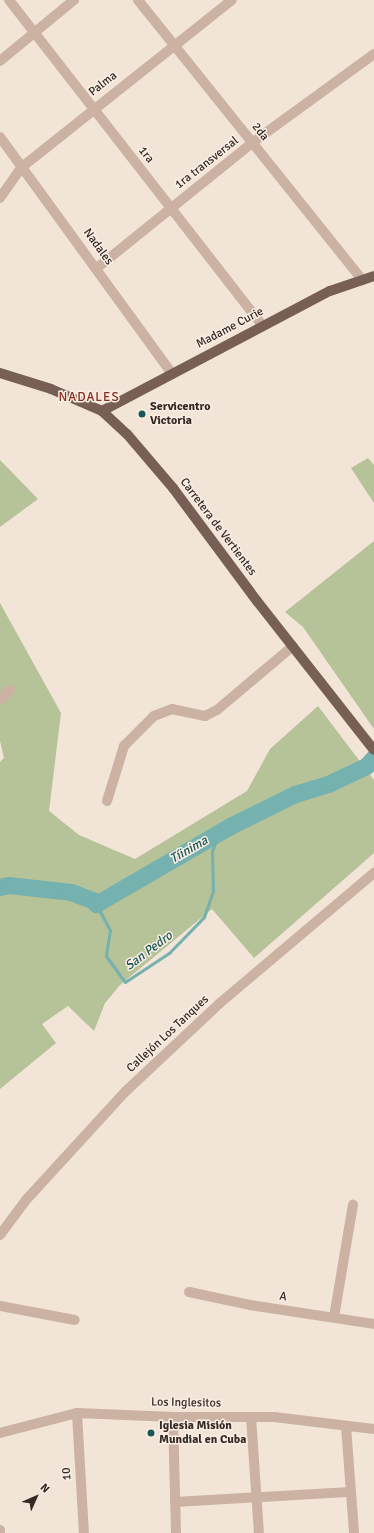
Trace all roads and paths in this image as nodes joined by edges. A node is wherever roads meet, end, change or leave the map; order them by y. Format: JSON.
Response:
{"nodes":[{"id":1,"x":8,"y":0,"type":"edge"},
{"id":2,"x":74,"y":0,"type":"edge"},
{"id":3,"x":138,"y":0,"type":"edge"},
{"id":4,"x":232,"y":0,"type":"edge"},
{"id":5,"x":35,"y":34,"type":"junction"},
{"id":6,"x":173,"y":45,"type":"junction"},
{"id":7,"x":374,"y":54,"type":"edge"},
{"id":8,"x":0,"y":61,"type":"edge"},
{"id":9,"x":93,"y":108,"type":"junction"},
{"id":10,"x":0,"y":137,"type":"edge"},
{"id":11,"x":252,"y":143,"type":"junction"},
{"id":12,"x":22,"y":166,"type":"junction"},
{"id":13,"x":0,"y":198,"type":"edge"},
{"id":14,"x":170,"y":208,"type":"junction"},
{"id":15,"x":97,"y":268,"type":"junction"},
{"id":16,"x":374,"y":276,"type":"edge"},
{"id":17,"x":362,"y":280,"type":"junction"},
{"id":18,"x":263,"y":326,"type":"junction"},
{"id":19,"x":0,"y":373,"type":"edge"},
{"id":20,"x":172,"y":374,"type":"junction"},
{"id":21,"x":102,"y":411,"type":"junction"},
{"id":22,"x":292,"y":646,"type":"junction"},
{"id":23,"x":10,"y":690,"type":"dead end"},
{"id":24,"x":0,"y":700,"type":"edge"},
{"id":25,"x":374,"y":750,"type":"edge"},
{"id":26,"x":107,"y":801,"type":"dead end"},
{"id":27,"x":374,"y":873,"type":"edge"},
{"id":28,"x":354,"y":1205,"type":"dead end"},
{"id":29,"x":0,"y":1236,"type":"edge"},
{"id":30,"x":189,"y":1292,"type":"dead end"},
{"id":31,"x":0,"y":1306,"type":"edge"},
{"id":32,"x":334,"y":1318,"type":"junction"},
{"id":33,"x":75,"y":1320,"type":"dead end"},
{"id":34,"x":374,"y":1324,"type":"edge"},
{"id":35,"x":77,"y":1413,"type":"junction"},
{"id":36,"x":173,"y":1417,"type":"junction"},
{"id":37,"x":251,"y":1417,"type":"junction"},
{"id":38,"x":346,"y":1426,"type":"junction"},
{"id":39,"x":374,"y":1429,"type":"edge"},
{"id":40,"x":0,"y":1433,"type":"edge"},
{"id":41,"x":351,"y":1492,"type":"junction"},
{"id":42,"x":256,"y":1498,"type":"junction"},
{"id":43,"x":174,"y":1502,"type":"junction"},
{"id":44,"x":84,"y":1533,"type":"edge"},
{"id":45,"x":176,"y":1533,"type":"edge"},
{"id":46,"x":259,"y":1533,"type":"edge"},
{"id":47,"x":354,"y":1533,"type":"edge"}],
"edges":[{"from":1,"to":5,"type":"street","name":"1ra"},
{"from":2,"to":5,"type":"street"},
{"from":3,"to":6,"type":"street","name":"2da"},
{"from":4,"to":6,"type":"street","name":"Palma"},
{"from":5,"to":8,"type":"street"},
{"from":5,"to":9,"type":"street","name":"1ra"},
{"from":6,"to":9,"type":"street","name":"Palma"},
{"from":6,"to":11,"type":"street","name":"2da"},
{"from":7,"to":11,"type":"street","name":"1ra transversal"},
{"from":9,"to":12,"type":"street","name":"Palma"},
{"from":9,"to":14,"type":"street","name":"1ra"},
{"from":10,"to":12,"type":"street","name":"Nadales"},
{"from":11,"to":14,"type":"street","name":"1ra transversal"},
{"from":11,"to":17,"type":"street","name":"2da"},
{"from":12,"to":13,"type":"street","name":"Palma"},
{"from":12,"to":15,"type":"street","name":"Nadales"},
{"from":14,"to":15,"type":"street","name":"1ra transversal"},
{"from":14,"to":18,"type":"street","name":"1ra"},
{"from":15,"to":20,"type":"street","name":"Nadales"},
{"from":16,"to":17,"type":"main road","name":"Madame Curie"},
{"from":17,"to":18,"type":"main road","name":"Madame Curie"},
{"from":18,"to":20,"type":"main road","name":"Madame Curie"},
{"from":19,"to":21,"type":"main road","name":"Carretera de Vertientes"},
{"from":20,"to":21,"type":"main road","name":"Madame Curie"},
{"from":21,"to":22,"type":"main road","name":"Carretera de Vertientes"},
{"from":22,"to":25,"type":"main road","name":"Carretera de Vertientes"},
{"from":22,"to":26,"type":"street"},
{"from":23,"to":24,"type":"street"},
{"from":27,"to":29,"type":"street","name":"Callejón Los Tanques"},
{"from":28,"to":32,"type":"street"},
{"from":30,"to":32,"type":"street","name":"A"},
{"from":31,"to":33,"type":"street"},
{"from":32,"to":34,"type":"street","name":"A"},
{"from":35,"to":36,"type":"street","name":"Los Inglesitos"},
{"from":35,"to":40,"type":"street","name":"Los Inglesitos"},
{"from":35,"to":44,"type":"street","name":"10"},
{"from":36,"to":37,"type":"street","name":"Los Inglesitos"},
{"from":36,"to":43,"type":"street"},
{"from":37,"to":38,"type":"street","name":"Los Inglesitos"},
{"from":37,"to":42,"type":"street"},
{"from":38,"to":39,"type":"street","name":"Los Inglesitos"},
{"from":38,"to":41,"type":"street"},
{"from":41,"to":42,"type":"street"},
{"from":41,"to":47,"type":"street"},
{"from":42,"to":43,"type":"street"},
{"from":42,"to":46,"type":"street"},
{"from":43,"to":45,"type":"street"}]}
